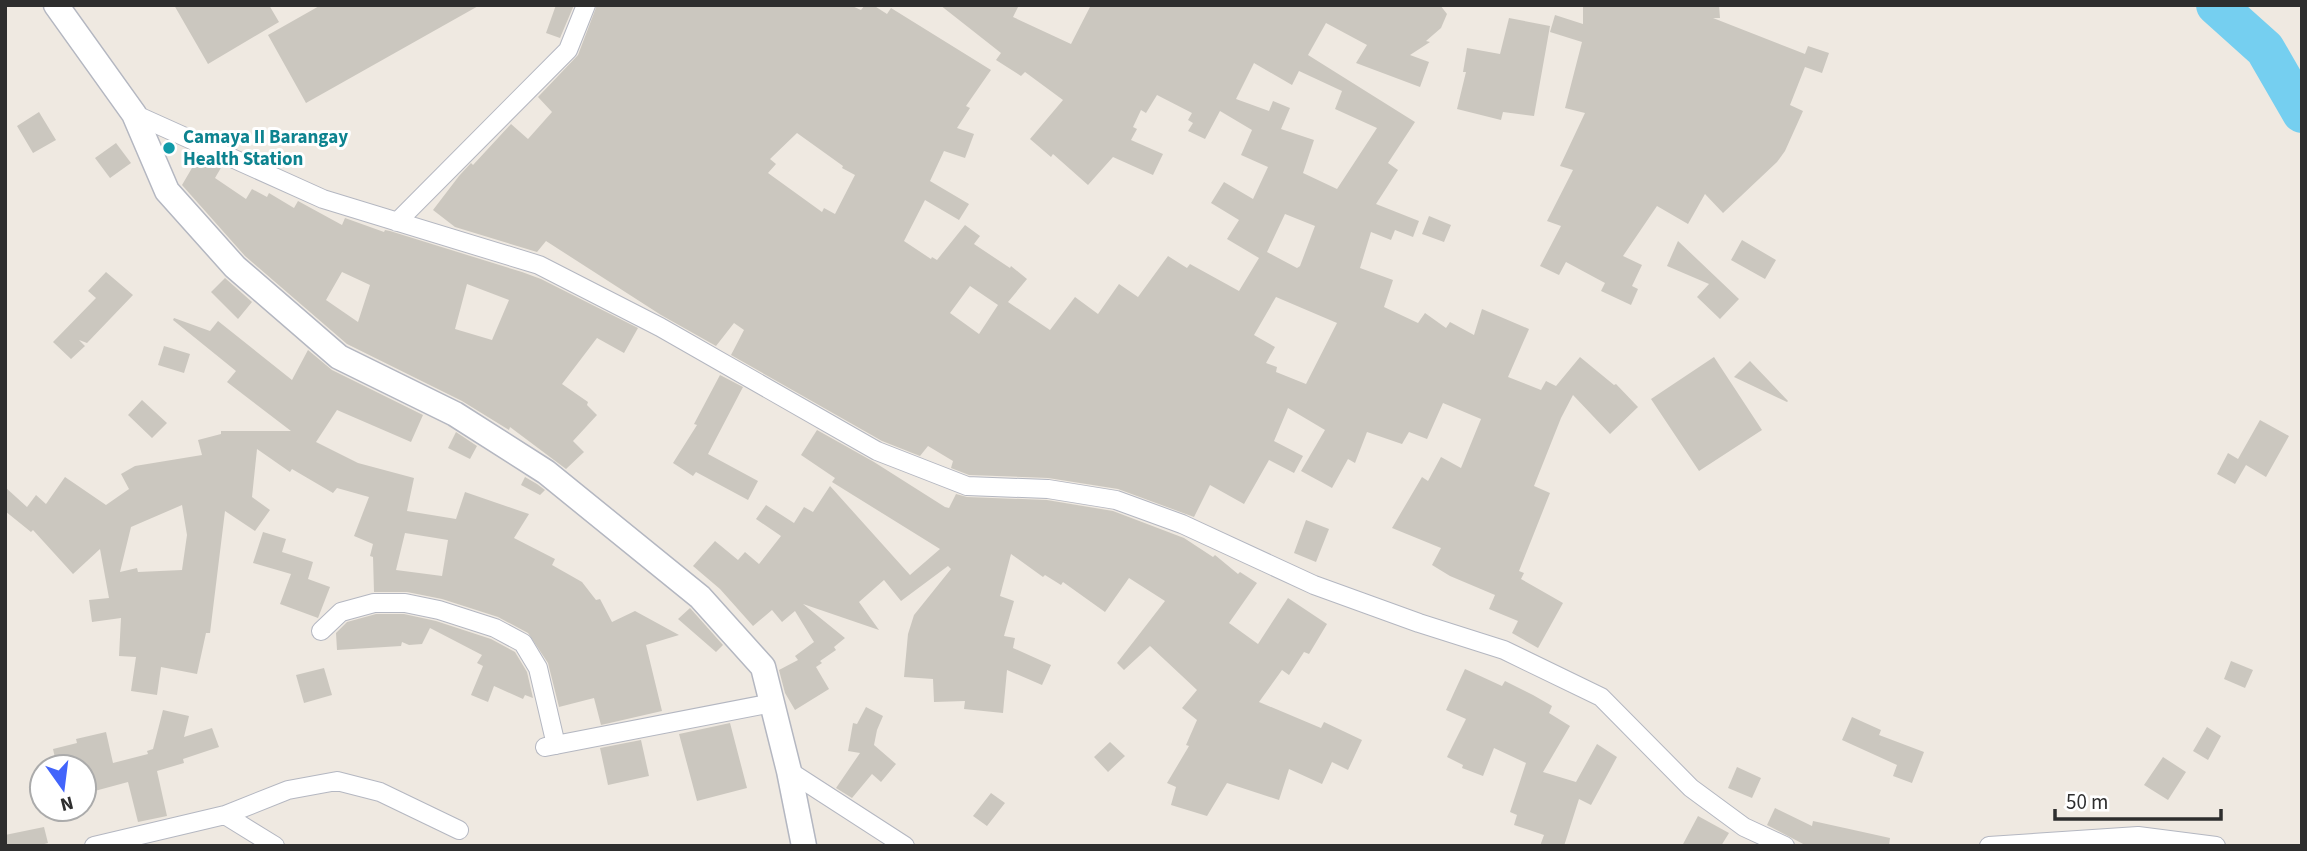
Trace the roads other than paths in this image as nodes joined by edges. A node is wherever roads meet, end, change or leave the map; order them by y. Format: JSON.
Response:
{"nodes":[{"id":1,"x":56,"y":5,"type":"edge"},
{"id":2,"x":586,"y":5,"type":"edge"},
{"id":3,"x":134,"y":114,"type":"junction"},
{"id":4,"x":397,"y":222,"type":"junction"},
{"id":5,"x":321,"y":631,"type":"dead end"},
{"id":6,"x":772,"y":703,"type":"junction"},
{"id":7,"x":789,"y":771,"type":"junction"},
{"id":8,"x":225,"y":815,"type":"junction"},
{"id":9,"x":459,"y":830,"type":"dead end"},
{"id":10,"x":129,"y":842,"type":"edge"},
{"id":11,"x":94,"y":846,"type":"edge"},
{"id":12,"x":275,"y":846,"type":"edge"},
{"id":13,"x":804,"y":846,"type":"edge"},
{"id":14,"x":905,"y":846,"type":"edge"},
{"id":15,"x":1785,"y":846,"type":"edge"},
{"id":16,"x":1989,"y":846,"type":"edge"},
{"id":17,"x":2216,"y":846,"type":"edge"}],
"edges":[{"from":1,"to":3,"type":"street"},
{"from":2,"to":4,"type":"street"},
{"from":3,"to":4,"type":"street"},
{"from":3,"to":6,"type":"street"},
{"from":4,"to":15,"type":"street"},
{"from":5,"to":6,"type":"street"},
{"from":6,"to":7,"type":"street"},
{"from":7,"to":13,"type":"street"},
{"from":7,"to":14,"type":"street"},
{"from":8,"to":9,"type":"street"},
{"from":8,"to":10,"type":"street"},
{"from":8,"to":12,"type":"street"},
{"from":10,"to":11,"type":"street"},
{"from":16,"to":17,"type":"street"}]}
